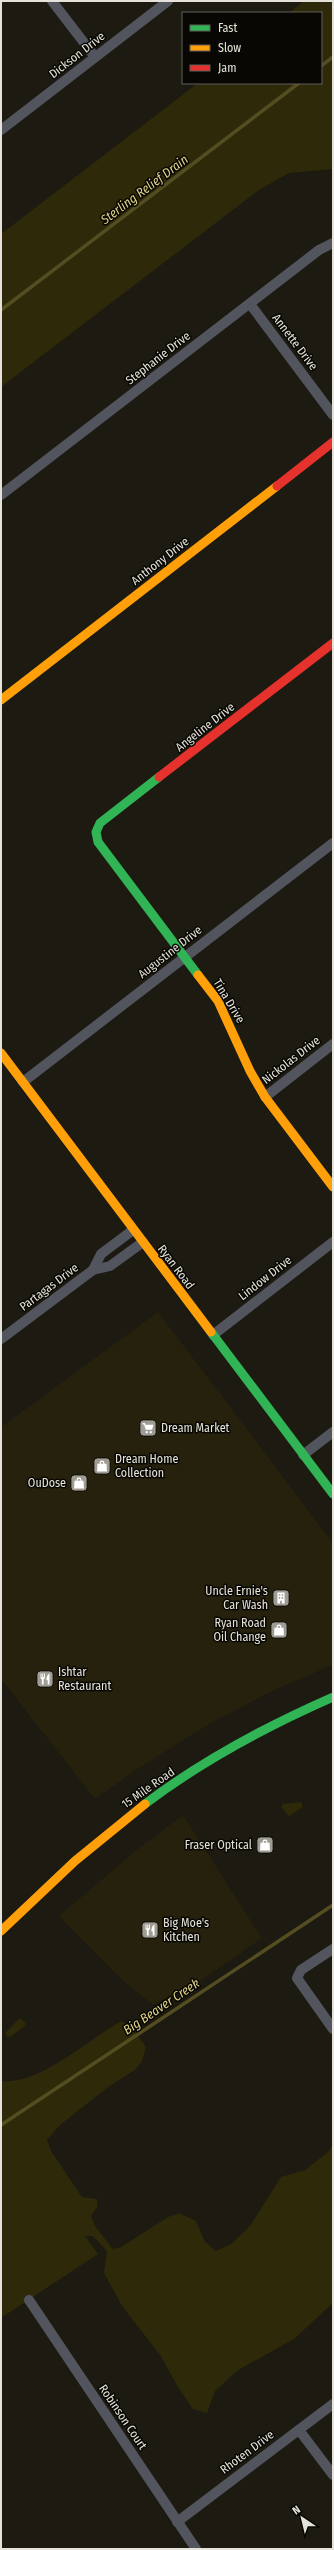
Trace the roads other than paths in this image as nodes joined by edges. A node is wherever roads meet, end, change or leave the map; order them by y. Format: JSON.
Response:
{"nodes":[{"id":1,"x":52,"y":1,"type":"edge"},
{"id":2,"x":168,"y":1,"type":"edge"},
{"id":3,"x":95,"y":58,"type":"junction"},
{"id":4,"x":1,"y":130,"type":"edge"},
{"id":5,"x":333,"y":243,"type":"edge"},
{"id":6,"x":250,"y":304,"type":"junction"},
{"id":7,"x":333,"y":415,"type":"edge"},
{"id":8,"x":333,"y":442,"type":"edge"},
{"id":9,"x":1,"y":496,"type":"edge"},
{"id":10,"x":333,"y":643,"type":"edge"},
{"id":11,"x":1,"y":700,"type":"edge"},
{"id":12,"x":96,"y":832,"type":"joint"},
{"id":13,"x":333,"y":843,"type":"edge"},
{"id":14,"x":185,"y":956,"type":"junction"},
{"id":15,"x":333,"y":1044,"type":"edge"},
{"id":16,"x":1,"y":1053,"type":"edge"},
{"id":17,"x":23,"y":1082,"type":"junction"},
{"id":18,"x":265,"y":1097,"type":"junction"},
{"id":19,"x":333,"y":1187,"type":"edge"},
{"id":20,"x":133,"y":1230,"type":"junction"},
{"id":21,"x":143,"y":1242,"type":"junction"},
{"id":22,"x":333,"y":1242,"type":"edge"},
{"id":23,"x":93,"y":1270,"type":"junction"},
{"id":24,"x":213,"y":1335,"type":"junction"},
{"id":25,"x":1,"y":1339,"type":"edge"},
{"id":26,"x":333,"y":1432,"type":"edge"},
{"id":27,"x":302,"y":1455,"type":"junction"},
{"id":28,"x":333,"y":1494,"type":"edge"},
{"id":29,"x":333,"y":1697,"type":"edge"},
{"id":30,"x":1,"y":1931,"type":"edge"},
{"id":31,"x":333,"y":1949,"type":"edge"},
{"id":32,"x":333,"y":2029,"type":"edge"},
{"id":33,"x":29,"y":2300,"type":"dead end"},
{"id":34,"x":333,"y":2404,"type":"edge"},
{"id":35,"x":299,"y":2430,"type":"junction"},
{"id":36,"x":333,"y":2475,"type":"edge"},
{"id":37,"x":177,"y":2522,"type":"junction"},
{"id":38,"x":196,"y":2549,"type":"edge"}],
"edges":[{"from":1,"to":3,"type":"street"},
{"from":2,"to":3,"type":"street","name":"Dickson Drive"},
{"from":3,"to":4,"type":"street","name":"Dickson Drive"},
{"from":5,"to":6,"type":"street","name":"Stephanie Drive"},
{"from":6,"to":7,"type":"street","name":"Annette Drive"},
{"from":6,"to":9,"type":"street","name":"Stephanie Drive"},
{"from":8,"to":11,"type":"street","name":"Anthony Drive"},
{"from":10,"to":12,"type":"street","name":"Angeline Drive"},
{"from":12,"to":14,"type":"street","name":"Tina Drive"},
{"from":13,"to":14,"type":"street","name":"Augustine Drive"},
{"from":14,"to":17,"type":"street","name":"Augustine Drive"},
{"from":14,"to":18,"type":"street","name":"Tina Drive"},
{"from":15,"to":18,"type":"street","name":"Nickolas Drive"},
{"from":16,"to":17,"type":"street","name":"Ryan Road"},
{"from":17,"to":20,"type":"street","name":"Ryan Road"},
{"from":18,"to":19,"type":"street","name":"Tina Drive"},
{"from":20,"to":21,"type":"street","name":"Ryan Road"},
{"from":20,"to":23,"type":"street"},
{"from":21,"to":23,"type":"street"},
{"from":21,"to":24,"type":"street","name":"Ryan Road"},
{"from":22,"to":24,"type":"street","name":"Lindow Drive"},
{"from":23,"to":25,"type":"street","name":"Partagas Drive"},
{"from":24,"to":27,"type":"street","name":"Ryan Road"},
{"from":26,"to":27,"type":"street"},
{"from":27,"to":28,"type":"street","name":"Ryan Road"},
{"from":29,"to":30,"type":"street","name":"15 Mile Road"},
{"from":31,"to":32,"type":"street"},
{"from":33,"to":37,"type":"street","name":"Robinson Court"},
{"from":34,"to":35,"type":"street","name":"Rhoten Drive"},
{"from":35,"to":36,"type":"street"},
{"from":35,"to":37,"type":"street","name":"Rhoten Drive"},
{"from":37,"to":38,"type":"street","name":"Robinson Court"}]}
